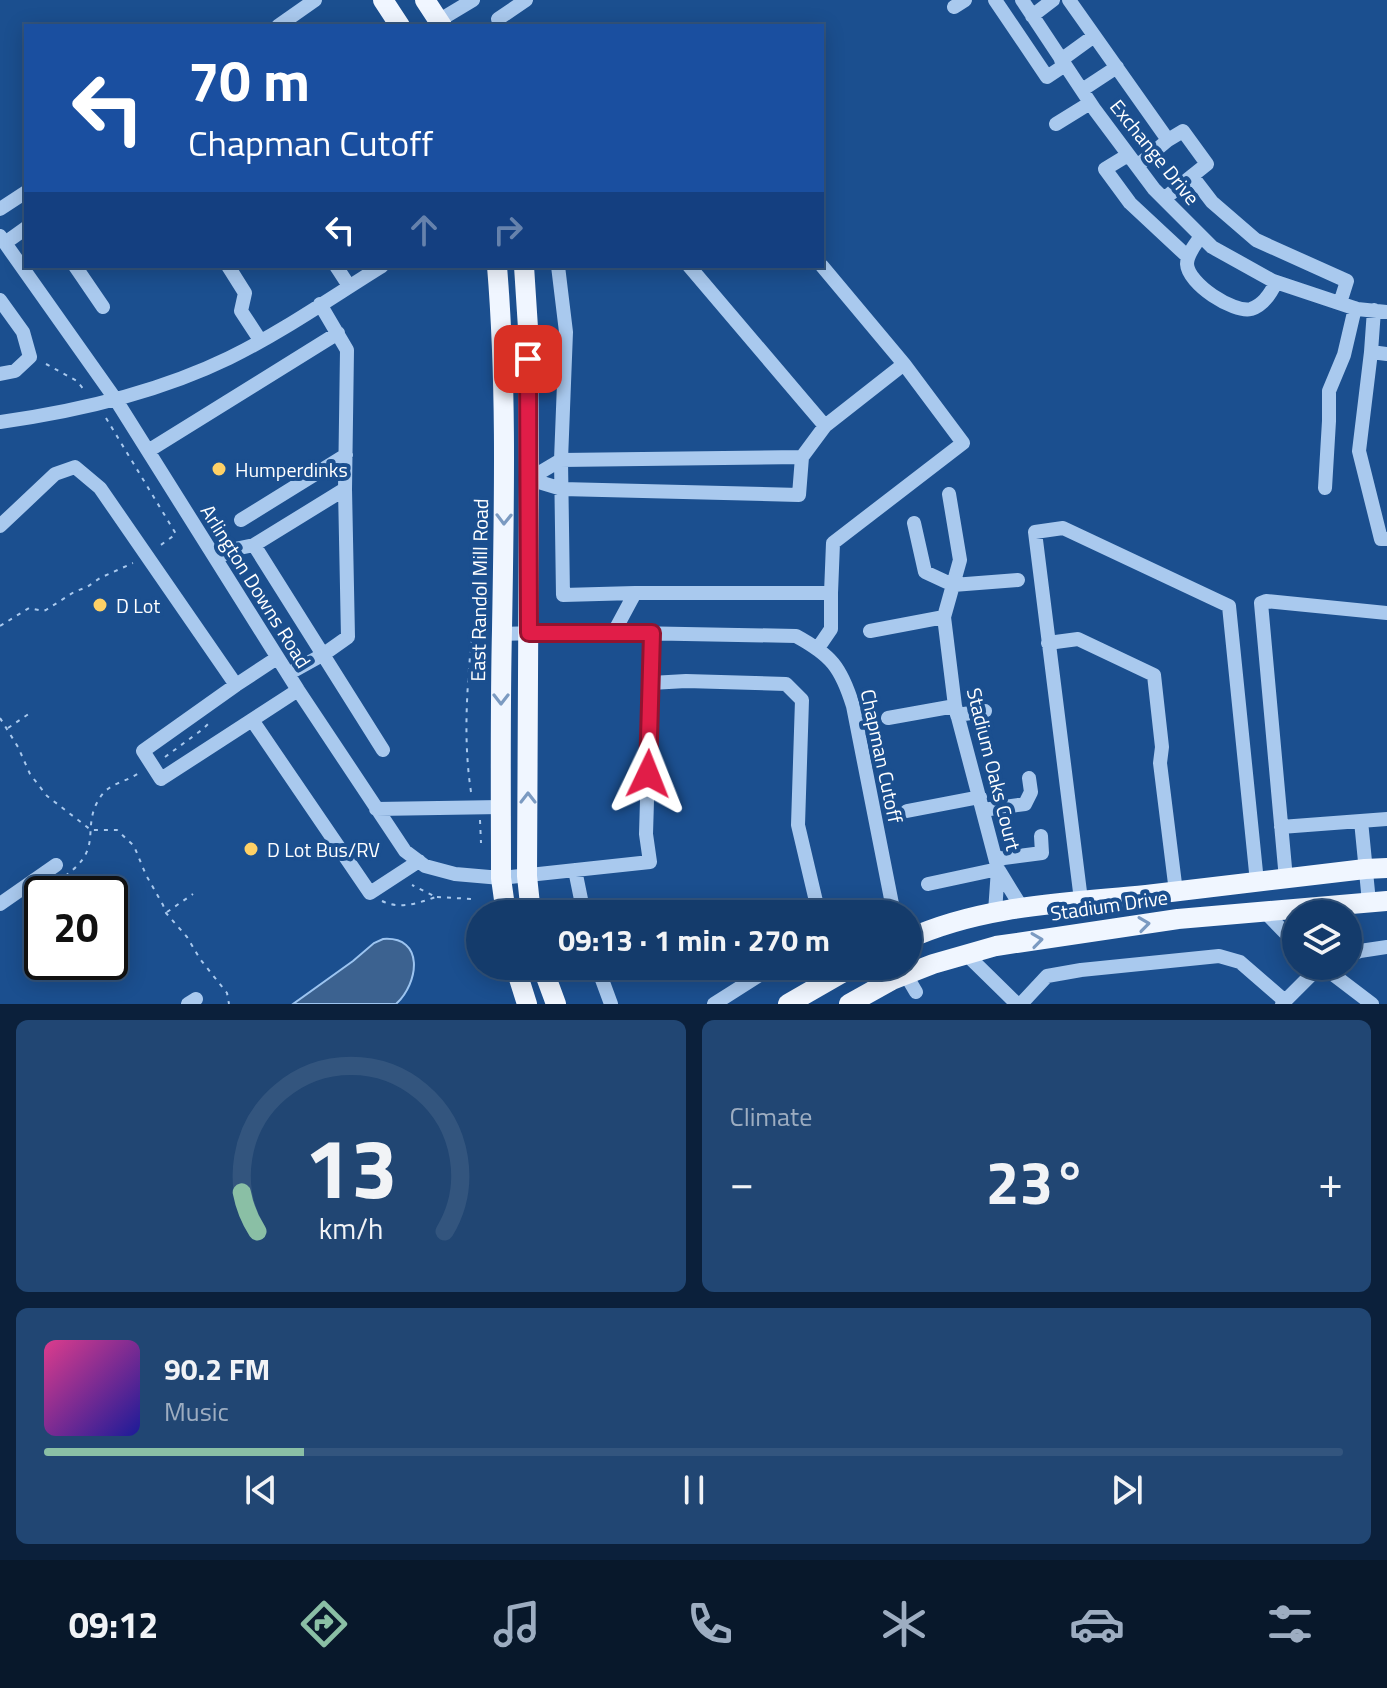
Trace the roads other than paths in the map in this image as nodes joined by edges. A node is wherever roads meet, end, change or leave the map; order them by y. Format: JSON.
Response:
{"nodes":[{"id":1,"x":315,"y":0,"type":"edge"},
{"id":2,"x":383,"y":0,"type":"edge"},
{"id":3,"x":425,"y":0,"type":"edge"},
{"id":4,"x":526,"y":0,"type":"edge"},
{"id":5,"x":995,"y":0,"type":"edge"},
{"id":6,"x":1053,"y":0,"type":"edge"},
{"id":7,"x":1069,"y":0,"type":"edge"},
{"id":8,"x":468,"y":1,"type":"edge"},
{"id":9,"x":1023,"y":1,"type":"edge"},
{"id":10,"x":1005,"y":14,"type":"junction"},
{"id":11,"x":1032,"y":16,"type":"junction"},
{"id":12,"x":440,"y":23,"type":"edge"},
{"id":13,"x":281,"y":24,"type":"edge"},
{"id":14,"x":399,"y":24,"type":"edge"},
{"id":15,"x":496,"y":24,"type":"edge"},
{"id":16,"x":1044,"y":34,"type":"junction"},
{"id":17,"x":1094,"y":36,"type":"junction"},
{"id":18,"x":1026,"y":46,"type":"junction"},
{"id":19,"x":1063,"y":62,"type":"junction"},
{"id":20,"x":1117,"y":67,"type":"junction"},
{"id":21,"x":1086,"y":96,"type":"junction"},
{"id":22,"x":1056,"y":124,"type":"dead end"},
{"id":23,"x":1168,"y":140,"type":"junction"},
{"id":24,"x":1132,"y":160,"type":"junction"},
{"id":25,"x":1192,"y":176,"type":"junction"},
{"id":26,"x":24,"y":193,"type":"edge"},
{"id":27,"x":1167,"y":202,"type":"junction"},
{"id":28,"x":0,"y":209,"type":"edge"},
{"id":29,"x":1150,"y":223,"type":"junction"},
{"id":30,"x":24,"y":229,"type":"edge"},
{"id":31,"x":1201,"y":236,"type":"junction"},
{"id":32,"x":2,"y":239,"type":"edge"},
{"id":33,"x":1265,"y":245,"type":"junction"},
{"id":34,"x":1188,"y":257,"type":"junction"},
{"id":35,"x":76,"y":268,"type":"edge"},
{"id":36,"x":229,"y":268,"type":"edge"},
{"id":37,"x":337,"y":268,"type":"edge"},
{"id":38,"x":379,"y":268,"type":"edge"},
{"id":39,"x":497,"y":268,"type":"edge"},
{"id":40,"x":524,"y":268,"type":"edge"},
{"id":41,"x":558,"y":268,"type":"edge"},
{"id":42,"x":691,"y":268,"type":"edge"},
{"id":43,"x":824,"y":268,"type":"edge"},
{"id":44,"x":1251,"y":269,"type":"junction"},
{"id":45,"x":1276,"y":282,"type":"junction"},
{"id":46,"x":349,"y":286,"type":"junction"},
{"id":47,"x":0,"y":300,"type":"edge"},
{"id":48,"x":1340,"y":303,"type":"junction"},
{"id":49,"x":320,"y":304,"type":"junction"},
{"id":50,"x":103,"y":307,"type":"dead end"},
{"id":51,"x":1355,"y":308,"type":"junction"},
{"id":52,"x":1380,"y":311,"type":"edge"},
{"id":53,"x":338,"y":333,"type":"junction"},
{"id":54,"x":260,"y":340,"type":"junction"},
{"id":55,"x":1371,"y":352,"type":"junction"},
{"id":56,"x":1387,"y":354,"type":"edge"},
{"id":57,"x":904,"y":364,"type":"junction"},
{"id":58,"x":0,"y":374,"type":"edge"},
{"id":59,"x":116,"y":400,"type":"junction"},
{"id":60,"x":0,"y":422,"type":"edge"},
{"id":61,"x":825,"y":426,"type":"junction"},
{"id":62,"x":148,"y":451,"type":"junction"},
{"id":63,"x":346,"y":455,"type":"junction"},
{"id":64,"x":802,"y":457,"type":"junction"},
{"id":65,"x":561,"y":460,"type":"junction"},
{"id":66,"x":505,"y":478,"type":"junction"},
{"id":67,"x":529,"y":479,"type":"junction"},
{"id":68,"x":1325,"y":488,"type":"dead end"},
{"id":69,"x":345,"y":489,"type":"junction"},
{"id":70,"x":562,"y":489,"type":"junction"},
{"id":71,"x":949,"y":494,"type":"dead end"},
{"id":72,"x":241,"y":520,"type":"dead end"},
{"id":73,"x":914,"y":523,"type":"dead end"},
{"id":74,"x":0,"y":526,"type":"edge"},
{"id":75,"x":1387,"y":539,"type":"edge"},
{"id":76,"x":254,"y":545,"type":"junction"},
{"id":77,"x":216,"y":559,"type":"junction"},
{"id":78,"x":1018,"y":580,"type":"dead end"},
{"id":79,"x":953,"y":585,"type":"junction"},
{"id":80,"x":635,"y":593,"type":"junction"},
{"id":81,"x":831,"y":593,"type":"junction"},
{"id":82,"x":1387,"y":613,"type":"edge"},
{"id":83,"x":944,"y":617,"type":"junction"},
{"id":84,"x":870,"y":631,"type":"dead end"},
{"id":85,"x":614,"y":632,"type":"junction"},
{"id":86,"x":529,"y":633,"type":"junction"},
{"id":87,"x":652,"y":633,"type":"junction"},
{"id":88,"x":502,"y":634,"type":"junction"},
{"id":89,"x":1048,"y":643,"type":"junction"},
{"id":90,"x":818,"y":648,"type":"junction"},
{"id":91,"x":324,"y":654,"type":"junction"},
{"id":92,"x":277,"y":658,"type":"junction"},
{"id":93,"x":288,"y":674,"type":"junction"},
{"id":94,"x":651,"y":683,"type":"junction"},
{"id":95,"x":236,"y":685,"type":"junction"},
{"id":96,"x":298,"y":690,"type":"junction"},
{"id":97,"x":956,"y":710,"type":"junction"},
{"id":98,"x":985,"y":711,"type":"dead end"},
{"id":99,"x":888,"y":718,"type":"dead end"},
{"id":100,"x":252,"y":720,"type":"junction"},
{"id":101,"x":383,"y":750,"type":"dead end"},
{"id":102,"x":1029,"y":778,"type":"dead end"},
{"id":103,"x":981,"y":804,"type":"junction"},
{"id":104,"x":501,"y":807,"type":"junction"},
{"id":105,"x":376,"y":809,"type":"junction"},
{"id":106,"x":907,"y":811,"type":"dead end"},
{"id":107,"x":1387,"y":819,"type":"edge"},
{"id":108,"x":1361,"y":821,"type":"junction"},
{"id":109,"x":1281,"y":827,"type":"junction"},
{"id":110,"x":1041,"y":836,"type":"dead end"},
{"id":111,"x":419,"y":861,"type":"junction"},
{"id":112,"x":997,"y":864,"type":"junction"},
{"id":113,"x":56,"y":865,"type":"dead end"},
{"id":114,"x":1387,"y":868,"type":"edge"},
{"id":115,"x":1365,"y":869,"type":"junction"},
{"id":116,"x":575,"y":870,"type":"junction"},
{"id":117,"x":527,"y":876,"type":"junction"},
{"id":118,"x":501,"y":878,"type":"junction"},
{"id":119,"x":1286,"y":879,"type":"junction"},
{"id":120,"x":1257,"y":882,"type":"junction"},
{"id":121,"x":928,"y":884,"type":"dead end"},
{"id":122,"x":1176,"y":892,"type":"junction"},
{"id":123,"x":504,"y":900,"type":"edge"},
{"id":124,"x":530,"y":900,"type":"edge"},
{"id":125,"x":581,"y":900,"type":"edge"},
{"id":126,"x":816,"y":900,"type":"edge"},
{"id":127,"x":891,"y":900,"type":"edge"},
{"id":128,"x":1081,"y":900,"type":"junction"},
{"id":129,"x":1378,"y":901,"type":"edge"},
{"id":130,"x":0,"y":904,"type":"edge"},
{"id":131,"x":1022,"y":908,"type":"junction"},
{"id":132,"x":995,"y":912,"type":"junction"},
{"id":133,"x":1265,"y":912,"type":"junction"},
{"id":134,"x":1178,"y":919,"type":"junction"},
{"id":135,"x":1282,"y":930,"type":"edge"},
{"id":136,"x":922,"y":933,"type":"edge"},
{"id":137,"x":1387,"y":947,"type":"edge"},
{"id":138,"x":1362,"y":951,"type":"edge"},
{"id":139,"x":966,"y":954,"type":"junction"},
{"id":140,"x":922,"y":970,"type":"edge"},
{"id":141,"x":519,"y":980,"type":"edge"},
{"id":142,"x":547,"y":980,"type":"edge"},
{"id":143,"x":602,"y":980,"type":"edge"},
{"id":144,"x":752,"y":980,"type":"edge"},
{"id":145,"x":830,"y":980,"type":"edge"},
{"id":146,"x":892,"y":980,"type":"edge"},
{"id":147,"x":1306,"y":980,"type":"edge"},
{"id":148,"x":1340,"y":980,"type":"edge"},
{"id":149,"x":860,"y":1001,"type":"edge"},
{"id":150,"x":1283,"y":1002,"type":"edge"},
{"id":151,"x":527,"y":1004,"type":"edge"},
{"id":152,"x":556,"y":1004,"type":"edge"},
{"id":153,"x":611,"y":1004,"type":"edge"},
{"id":154,"x":714,"y":1004,"type":"edge"},
{"id":155,"x":788,"y":1004,"type":"edge"},
{"id":156,"x":1019,"y":1004,"type":"edge"},
{"id":157,"x":1372,"y":1004,"type":"edge"}],
"edges":[{"from":1,"to":13,"type":"street"},
{"from":2,"to":14,"type":"main road"},
{"from":3,"to":12,"type":"main road"},
{"from":4,"to":15,"type":"street"},
{"from":5,"to":10,"type":"street"},
{"from":6,"to":11,"type":"street"},
{"from":7,"to":17,"type":"street"},
{"from":8,"to":12,"type":"street"},
{"from":9,"to":10,"type":"street"},
{"from":9,"to":11,"type":"street","name":"Exchange Drive"},
{"from":10,"to":18,"type":"street"},
{"from":11,"to":16,"type":"street","name":"Exchange Drive"},
{"from":16,"to":18,"type":"street"},
{"from":16,"to":19,"type":"street","name":"Exchange Drive"},
{"from":17,"to":19,"type":"street"},
{"from":17,"to":20,"type":"street"},
{"from":18,"to":19,"type":"street"},
{"from":19,"to":21,"type":"street","name":"Exchange Drive"},
{"from":20,"to":21,"type":"street"},
{"from":20,"to":23,"type":"street"},
{"from":21,"to":22,"type":"street"},
{"from":21,"to":24,"type":"street","name":"Exchange Drive"},
{"from":23,"to":24,"type":"street"},
{"from":23,"to":25,"type":"street"},
{"from":24,"to":27,"type":"street","name":"Exchange Drive"},
{"from":24,"to":29,"type":"street"},
{"from":25,"to":27,"type":"street"},
{"from":25,"to":33,"type":"street"},
{"from":26,"to":28,"type":"street"},
{"from":27,"to":29,"type":"street"},
{"from":27,"to":31,"type":"street","name":"Exchange Drive"},
{"from":29,"to":34,"type":"street"},
{"from":30,"to":32,"type":"street"},
{"from":31,"to":34,"type":"street"},
{"from":31,"to":44,"type":"street","name":"Exchange Drive"},
{"from":32,"to":59,"type":"street","name":"Arlington Downs Road"},
{"from":33,"to":44,"type":"street"},
{"from":33,"to":48,"type":"street"},
{"from":34,"to":45,"type":"street"},
{"from":35,"to":50,"type":"street"},
{"from":36,"to":54,"type":"street"},
{"from":37,"to":46,"type":"street"},
{"from":38,"to":46,"type":"street"},
{"from":39,"to":66,"type":"main road","name":"East Randol Mill Road"},
{"from":40,"to":67,"type":"main road"},
{"from":41,"to":65,"type":"street"},
{"from":42,"to":61,"type":"street"},
{"from":43,"to":57,"type":"street"},
{"from":44,"to":45,"type":"street","name":"Exchange Drive"},
{"from":45,"to":48,"type":"street","name":"Exchange Drive"},
{"from":46,"to":49,"type":"street"},
{"from":47,"to":58,"type":"street"},
{"from":48,"to":51,"type":"street","name":"Exchange Drive"},
{"from":49,"to":53,"type":"street"},
{"from":49,"to":54,"type":"street"},
{"from":51,"to":52,"type":"street","name":"Exchange Drive"},
{"from":51,"to":68,"type":"street"},
{"from":52,"to":55,"type":"street"},
{"from":53,"to":62,"type":"street"},
{"from":53,"to":63,"type":"street"},
{"from":54,"to":59,"type":"street"},
{"from":55,"to":56,"type":"street"},
{"from":55,"to":75,"type":"street"},
{"from":57,"to":61,"type":"street"},
{"from":57,"to":81,"type":"street"},
{"from":59,"to":60,"type":"street"},
{"from":59,"to":62,"type":"street","name":"Arlington Downs Road"},
{"from":61,"to":64,"type":"street"},
{"from":62,"to":77,"type":"street","name":"Arlington Downs Road"},
{"from":63,"to":69,"type":"street"},
{"from":63,"to":72,"type":"street"},
{"from":64,"to":65,"type":"street"},
{"from":64,"to":70,"type":"street"},
{"from":65,"to":67,"type":"street"},
{"from":65,"to":70,"type":"street"},
{"from":66,"to":67,"type":"street"},
{"from":66,"to":88,"type":"main road","name":"East Randol Mill Road","one_way":true},
{"from":67,"to":70,"type":"street"},
{"from":67,"to":86,"type":"main road"},
{"from":69,"to":76,"type":"street"},
{"from":69,"to":91,"type":"street"},
{"from":70,"to":80,"type":"street"},
{"from":71,"to":79,"type":"street","name":"Stadium Oaks Court"},
{"from":73,"to":79,"type":"street"},
{"from":74,"to":95,"type":"street"},
{"from":76,"to":77,"type":"street"},
{"from":76,"to":91,"type":"street"},
{"from":77,"to":92,"type":"street","name":"Arlington Downs Road"},
{"from":78,"to":79,"type":"street"},
{"from":79,"to":83,"type":"street","name":"Stadium Oaks Court"},
{"from":80,"to":81,"type":"street"},
{"from":80,"to":85,"type":"street"},
{"from":81,"to":90,"type":"street"},
{"from":82,"to":109,"type":"street"},
{"from":83,"to":84,"type":"street"},
{"from":83,"to":97,"type":"street","name":"Stadium Oaks Court"},
{"from":85,"to":86,"type":"street"},
{"from":85,"to":87,"type":"street"},
{"from":86,"to":88,"type":"street"},
{"from":117,"to":86,"type":"main road","one_way":true},
{"from":87,"to":90,"type":"street"},
{"from":87,"to":94,"type":"street"},
{"from":88,"to":104,"type":"main road","name":"East Randol Mill Road","one_way":true},
{"from":89,"to":120,"type":"street"},
{"from":89,"to":122,"type":"street"},
{"from":89,"to":128,"type":"street"},
{"from":90,"to":127,"type":"street","name":"Chapman Cutoff"},
{"from":91,"to":93,"type":"street"},
{"from":91,"to":101,"type":"street"},
{"from":92,"to":93,"type":"street","name":"Arlington Downs Road"},
{"from":92,"to":95,"type":"street"},
{"from":93,"to":96,"type":"street","name":"Arlington Downs Road"},
{"from":94,"to":116,"type":"street","name":"Arlington Downs Road"},
{"from":94,"to":126,"type":"street"},
{"from":95,"to":100,"type":"street"},
{"from":96,"to":100,"type":"street"},
{"from":96,"to":105,"type":"street","name":"Arlington Downs Road"},
{"from":97,"to":98,"type":"street"},
{"from":97,"to":99,"type":"street"},
{"from":97,"to":103,"type":"street","name":"Stadium Oaks Court"},
{"from":100,"to":111,"type":"street"},
{"from":102,"to":103,"type":"street"},
{"from":103,"to":106,"type":"street"},
{"from":103,"to":112,"type":"street","name":"Stadium Oaks Court"},
{"from":104,"to":105,"type":"street"},
{"from":104,"to":118,"type":"main road","name":"East Randol Mill Road"},
{"from":105,"to":111,"type":"street","name":"Arlington Downs Road"},
{"from":107,"to":108,"type":"street"},
{"from":108,"to":109,"type":"street"},
{"from":108,"to":115,"type":"street"},
{"from":109,"to":119,"type":"street"},
{"from":110,"to":112,"type":"street"},
{"from":111,"to":118,"type":"street","name":"Arlington Downs Road"},
{"from":112,"to":121,"type":"street"},
{"from":112,"to":131,"type":"street","name":"Stadium Oaks Court"},
{"from":112,"to":132,"type":"street","name":"Stadium Oaks Court"},
{"from":113,"to":130,"type":"street"},
{"from":114,"to":115,"type":"main road","name":"Stadium Drive"},
{"from":115,"to":119,"type":"main road","name":"Stadium Drive"},
{"from":115,"to":129,"type":"street"},
{"from":116,"to":117,"type":"street","name":"Arlington Downs Road"},
{"from":116,"to":125,"type":"street"},
{"from":117,"to":118,"type":"street","name":"Arlington Downs Road"},
{"from":117,"to":124,"type":"main road"},
{"from":118,"to":123,"type":"main road","name":"East Randol Mill Road"},
{"from":119,"to":120,"type":"main road","name":"Stadium Drive"},
{"from":120,"to":122,"type":"main road","name":"Stadium Drive"},
{"from":122,"to":128,"type":"main road","name":"Stadium Drive"},
{"from":122,"to":134,"type":"main road"},
{"from":128,"to":131,"type":"main road","name":"Stadium Drive"},
{"from":129,"to":133,"type":"main road","name":"Stadium Drive"},
{"from":131,"to":132,"type":"main road","name":"Stadium Drive"},
{"from":132,"to":136,"type":"main road","name":"Stadium Drive"},
{"from":133,"to":134,"type":"main road","name":"Stadium Drive"},
{"from":133,"to":135,"type":"street"},
{"from":139,"to":134,"type":"main road","name":"Stadium Drive","one_way":true},
{"from":137,"to":138,"type":"street"},
{"from":139,"to":140,"type":"main road","name":"Stadium Drive"},
{"from":139,"to":156,"type":"street"},
{"from":141,"to":151,"type":"main road"},
{"from":142,"to":152,"type":"main road"},
{"from":143,"to":153,"type":"street"},
{"from":144,"to":154,"type":"street"},
{"from":145,"to":155,"type":"main road"},
{"from":146,"to":149,"type":"main road","name":"Stadium Drive"},
{"from":147,"to":150,"type":"street"},
{"from":148,"to":157,"type":"street"},
{"from":150,"to":156,"type":"street"}]}
